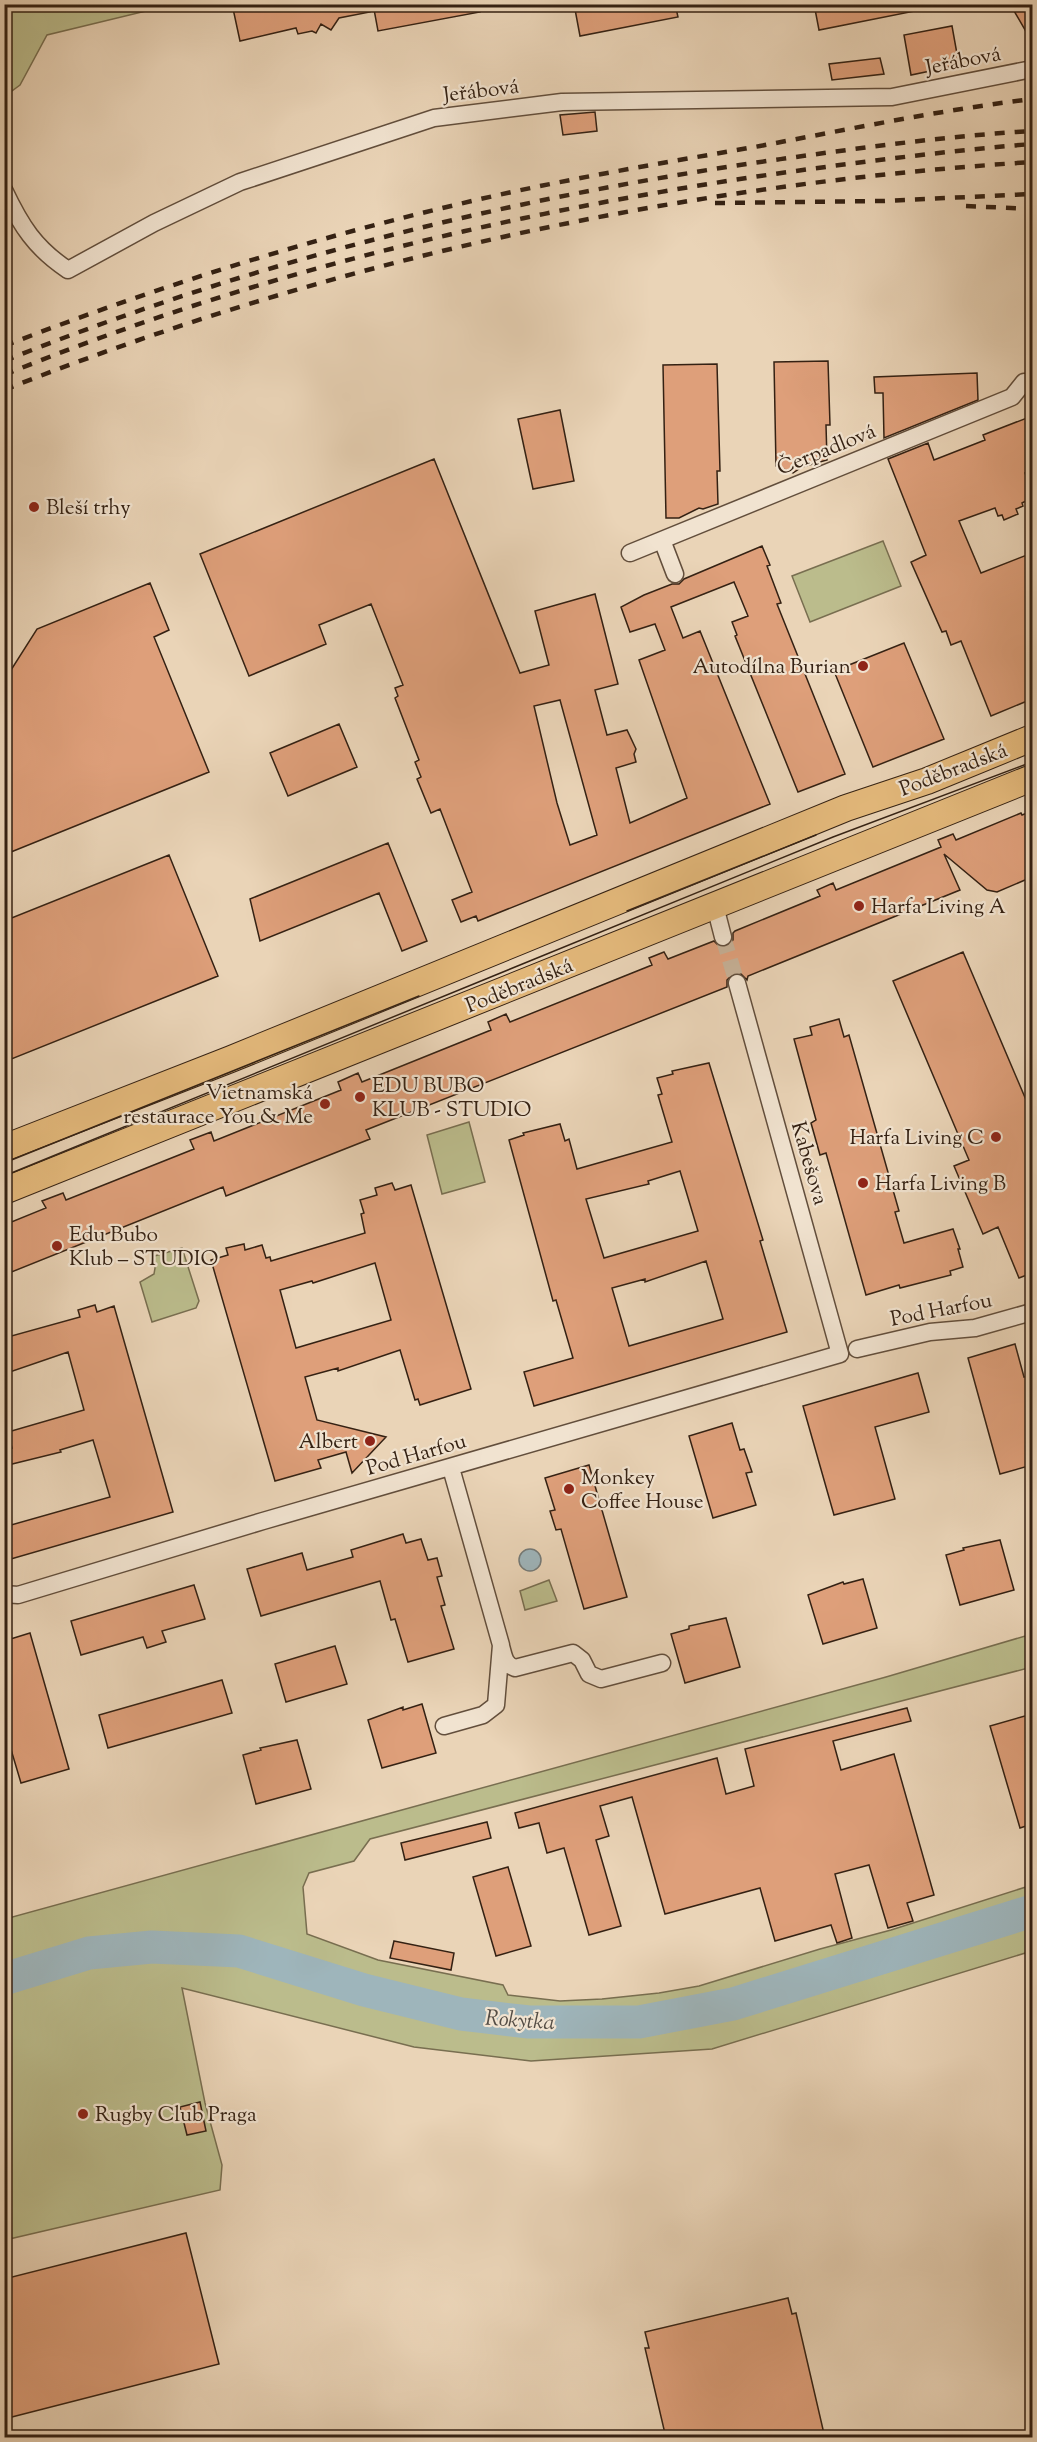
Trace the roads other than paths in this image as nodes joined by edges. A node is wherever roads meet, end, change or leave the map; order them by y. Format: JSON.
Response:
{"nodes":[{"id":1,"x":1032,"y":69,"type":"edge"},
{"id":2,"x":4,"y":190,"type":"edge"},
{"id":3,"x":1032,"y":383,"type":"edge"},
{"id":4,"x":662,"y":540,"type":"junction"},
{"id":5,"x":630,"y":553,"type":"dead end"},
{"id":6,"x":675,"y":574,"type":"dead end"},
{"id":7,"x":1032,"y":738,"type":"edge"},
{"id":8,"x":1032,"y":778,"type":"edge"},
{"id":9,"x":715,"y":906,"type":"junction"},
{"id":10,"x":723,"y":938,"type":"tunnel mouth"},
{"id":11,"x":737,"y":983,"type":"tunnel mouth"},
{"id":12,"x":4,"y":1148,"type":"edge"},
{"id":13,"x":4,"y":1191,"type":"edge"},
{"id":14,"x":1032,"y":1312,"type":"edge"},
{"id":15,"x":857,"y":1348,"type":"dead end"},
{"id":16,"x":840,"y":1354,"type":"joint"},
{"id":17,"x":451,"y":1468,"type":"junction"},
{"id":18,"x":4,"y":1594,"type":"edge"},
{"id":19,"x":501,"y":1645,"type":"junction"},
{"id":20,"x":662,"y":1663,"type":"dead end"},
{"id":21,"x":444,"y":1726,"type":"dead end"}],
"edges":[{"from":1,"to":2,"type":"street","name":"Jeřábová"},
{"from":3,"to":4,"type":"street","name":"Čerpadlová"},
{"from":4,"to":5,"type":"street","name":"Čerpadlová"},
{"from":4,"to":6,"type":"street"},
{"from":7,"to":12,"type":"main road","name":"Poděbradská"},
{"from":8,"to":9,"type":"main road","name":"Poděbradská"},
{"from":9,"to":10,"type":"street"},
{"from":9,"to":13,"type":"main road","name":"Poděbradská"},
{"from":11,"to":16,"type":"street","name":"Kabešova"},
{"from":14,"to":15,"type":"street","name":"Pod Harfou"},
{"from":16,"to":17,"type":"street","name":"Pod Harfou"},
{"from":17,"to":18,"type":"street","name":"Pod Harfou"},
{"from":17,"to":19,"type":"street"},
{"from":19,"to":20,"type":"street"},
{"from":19,"to":21,"type":"street"}]}
